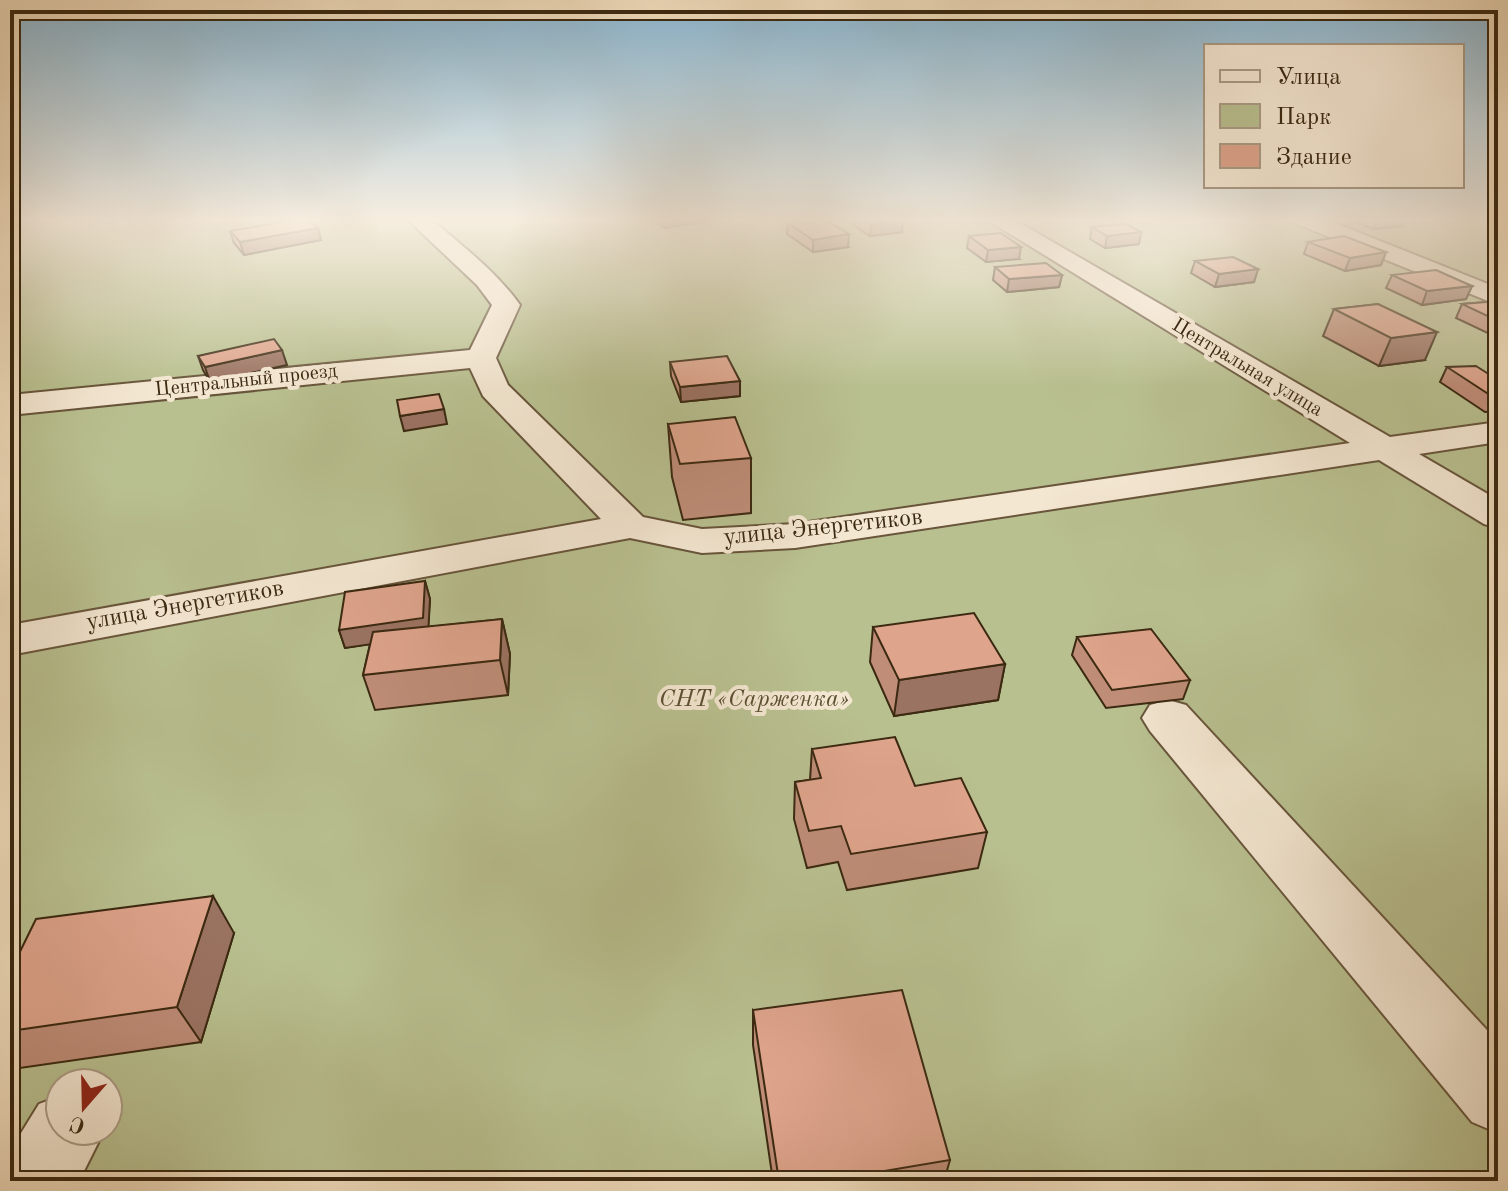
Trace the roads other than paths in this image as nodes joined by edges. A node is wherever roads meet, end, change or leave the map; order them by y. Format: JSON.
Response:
{"nodes":[{"id":1,"x":480,"y":275,"type":"edge"},
{"id":2,"x":1090,"y":275,"type":"edge"},
{"id":3,"x":1443,"y":275,"type":"edge"},
{"id":4,"x":1498,"y":297,"type":"edge"},
{"id":5,"x":481,"y":358,"type":"junction"},
{"id":6,"x":10,"y":405,"type":"edge"},
{"id":7,"x":1498,"y":432,"type":"edge"},
{"id":8,"x":1385,"y":450,"type":"junction"},
{"id":9,"x":1498,"y":516,"type":"edge"},
{"id":10,"x":630,"y":526,"type":"junction"},
{"id":11,"x":10,"y":640,"type":"edge"},
{"id":12,"x":1168,"y":718,"type":"dead end"},
{"id":13,"x":1498,"y":1096,"type":"edge"},
{"id":14,"x":56,"y":1147,"type":"edge"},
{"id":15,"x":36,"y":1181,"type":"edge"}],
"edges":[{"from":1,"to":5,"type":"street"},
{"from":2,"to":8,"type":"street","name":"Центральная улица"},
{"from":3,"to":4,"type":"street"},
{"from":5,"to":6,"type":"street","name":"Центральный проезд"},
{"from":5,"to":10,"type":"street"},
{"from":7,"to":8,"type":"street","name":"улица Энергетиков"},
{"from":8,"to":9,"type":"street","name":"Центральная улица"},
{"from":8,"to":10,"type":"street","name":"улица Энергетиков"},
{"from":10,"to":11,"type":"street","name":"улица Энергетиков"},
{"from":12,"to":13,"type":"street"},
{"from":14,"to":15,"type":"street"}]}
